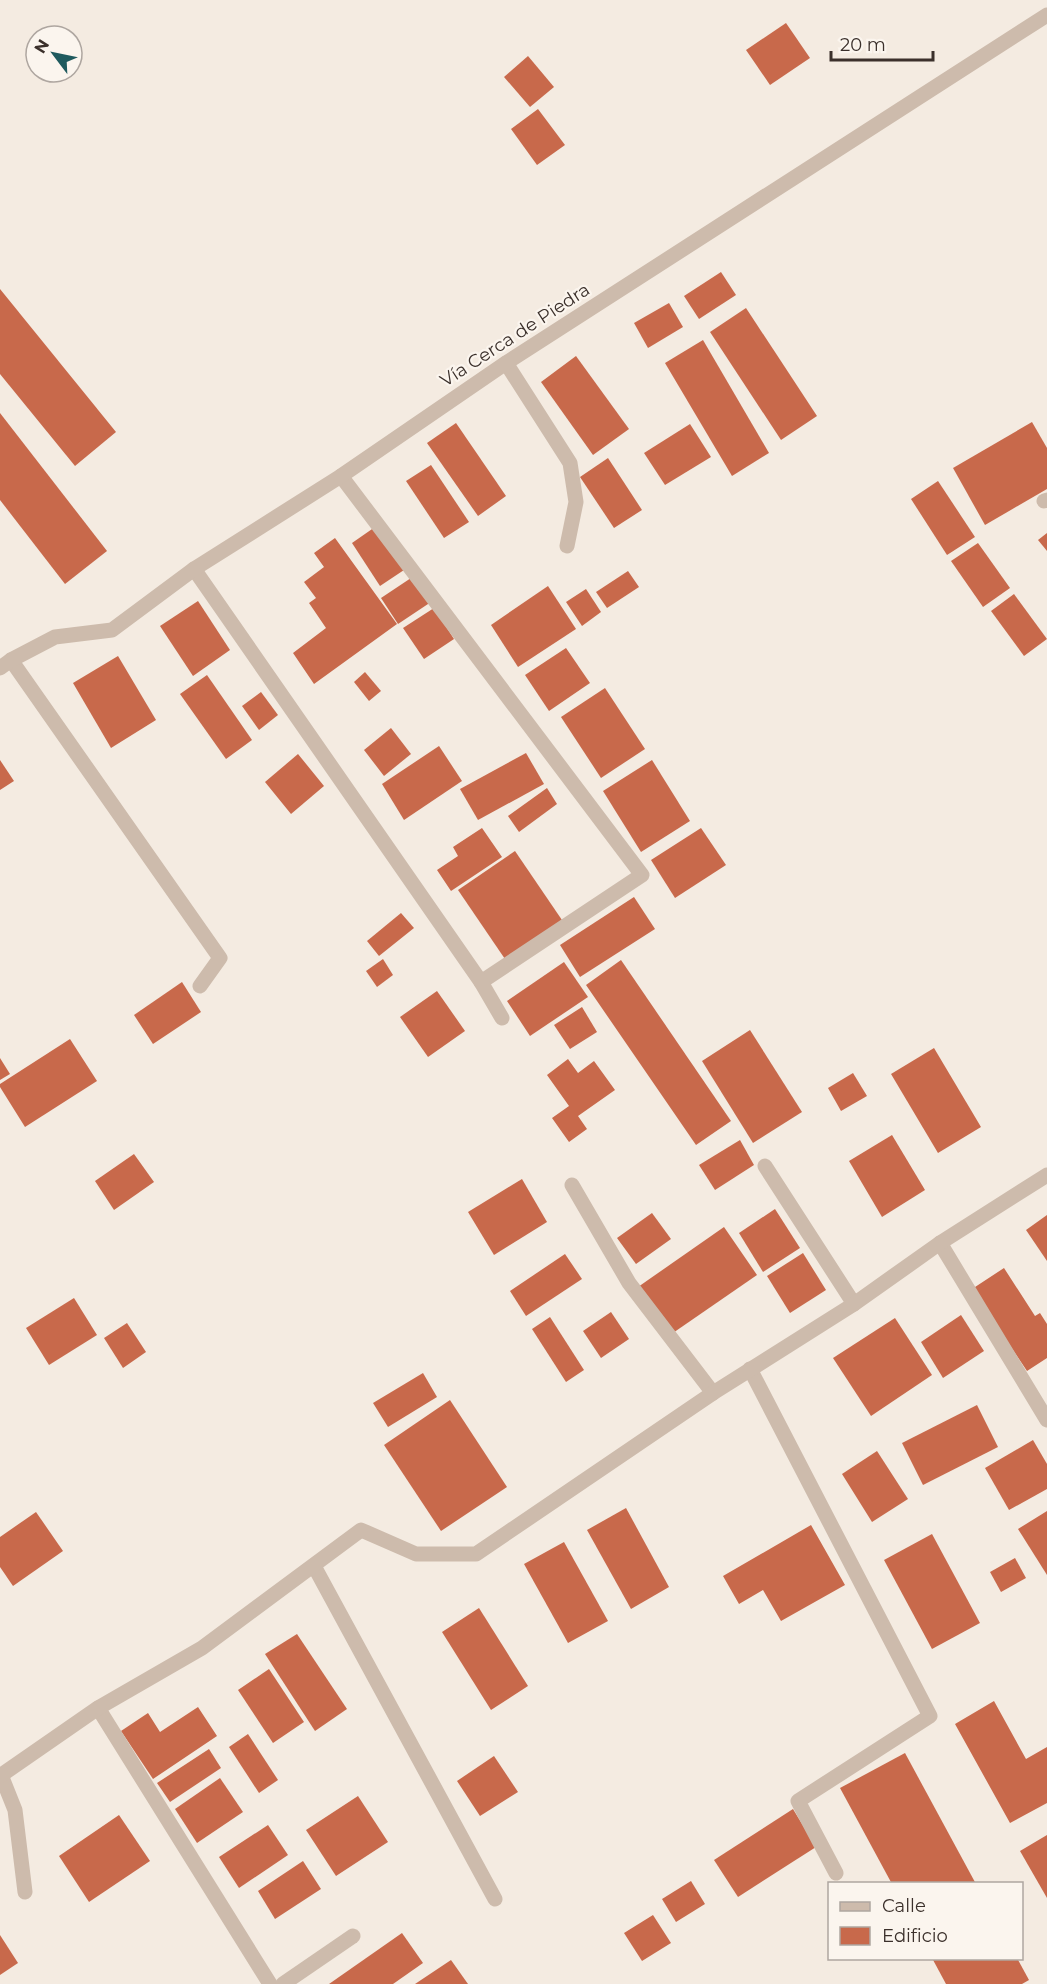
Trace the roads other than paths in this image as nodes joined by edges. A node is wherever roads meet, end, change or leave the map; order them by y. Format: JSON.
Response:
{"nodes":[{"id":1,"x":1047,"y":15,"type":"edge"},
{"id":2,"x":506,"y":363,"type":"junction"},
{"id":3,"x":341,"y":476,"type":"junction"},
{"id":4,"x":567,"y":546,"type":"dead end"},
{"id":5,"x":194,"y":569,"type":"junction"},
{"id":6,"x":6,"y":664,"type":"edge"},
{"id":7,"x":481,"y":982,"type":"junction"},
{"id":8,"x":200,"y":986,"type":"dead end"},
{"id":9,"x":502,"y":1018,"type":"dead end"},
{"id":10,"x":765,"y":1166,"type":"dead end"},
{"id":11,"x":1047,"y":1175,"type":"edge"},
{"id":12,"x":572,"y":1185,"type":"dead end"},
{"id":13,"x":940,"y":1243,"type":"junction"},
{"id":14,"x":854,"y":1304,"type":"junction"},
{"id":15,"x":750,"y":1369,"type":"junction"},
{"id":16,"x":713,"y":1393,"type":"junction"},
{"id":17,"x":1047,"y":1420,"type":"edge"},
{"id":18,"x":314,"y":1566,"type":"junction"},
{"id":19,"x":98,"y":1708,"type":"junction"},
{"id":20,"x":0,"y":1775,"type":"edge"},
{"id":21,"x":836,"y":1873,"type":"dead end"},
{"id":22,"x":25,"y":1892,"type":"dead end"},
{"id":23,"x":495,"y":1899,"type":"dead end"},
{"id":24,"x":353,"y":1936,"type":"dead end"},
{"id":25,"x":270,"y":1984,"type":"edge"},
{"id":26,"x":283,"y":1984,"type":"edge"}],
"edges":[{"from":1,"to":2,"type":"street","name":"Vía Cerca de Piedra"},
{"from":2,"to":3,"type":"street","name":"Vía Cerca de Piedra"},
{"from":2,"to":4,"type":"street"},
{"from":3,"to":5,"type":"street","name":"Vía Cerca de Piedra"},
{"from":3,"to":7,"type":"street"},
{"from":5,"to":6,"type":"street","name":"Vía Cerca de Piedra"},
{"from":5,"to":7,"type":"street"},
{"from":6,"to":8,"type":"street"},
{"from":7,"to":9,"type":"street"},
{"from":10,"to":14,"type":"street"},
{"from":11,"to":13,"type":"street"},
{"from":12,"to":16,"type":"street"},
{"from":13,"to":14,"type":"street"},
{"from":13,"to":17,"type":"street"},
{"from":14,"to":15,"type":"street"},
{"from":15,"to":16,"type":"street"},
{"from":15,"to":21,"type":"street"},
{"from":16,"to":18,"type":"street"},
{"from":18,"to":19,"type":"street"},
{"from":18,"to":23,"type":"street"},
{"from":19,"to":20,"type":"street"},
{"from":19,"to":25,"type":"street"},
{"from":20,"to":22,"type":"street"},
{"from":24,"to":26,"type":"street"}]}
